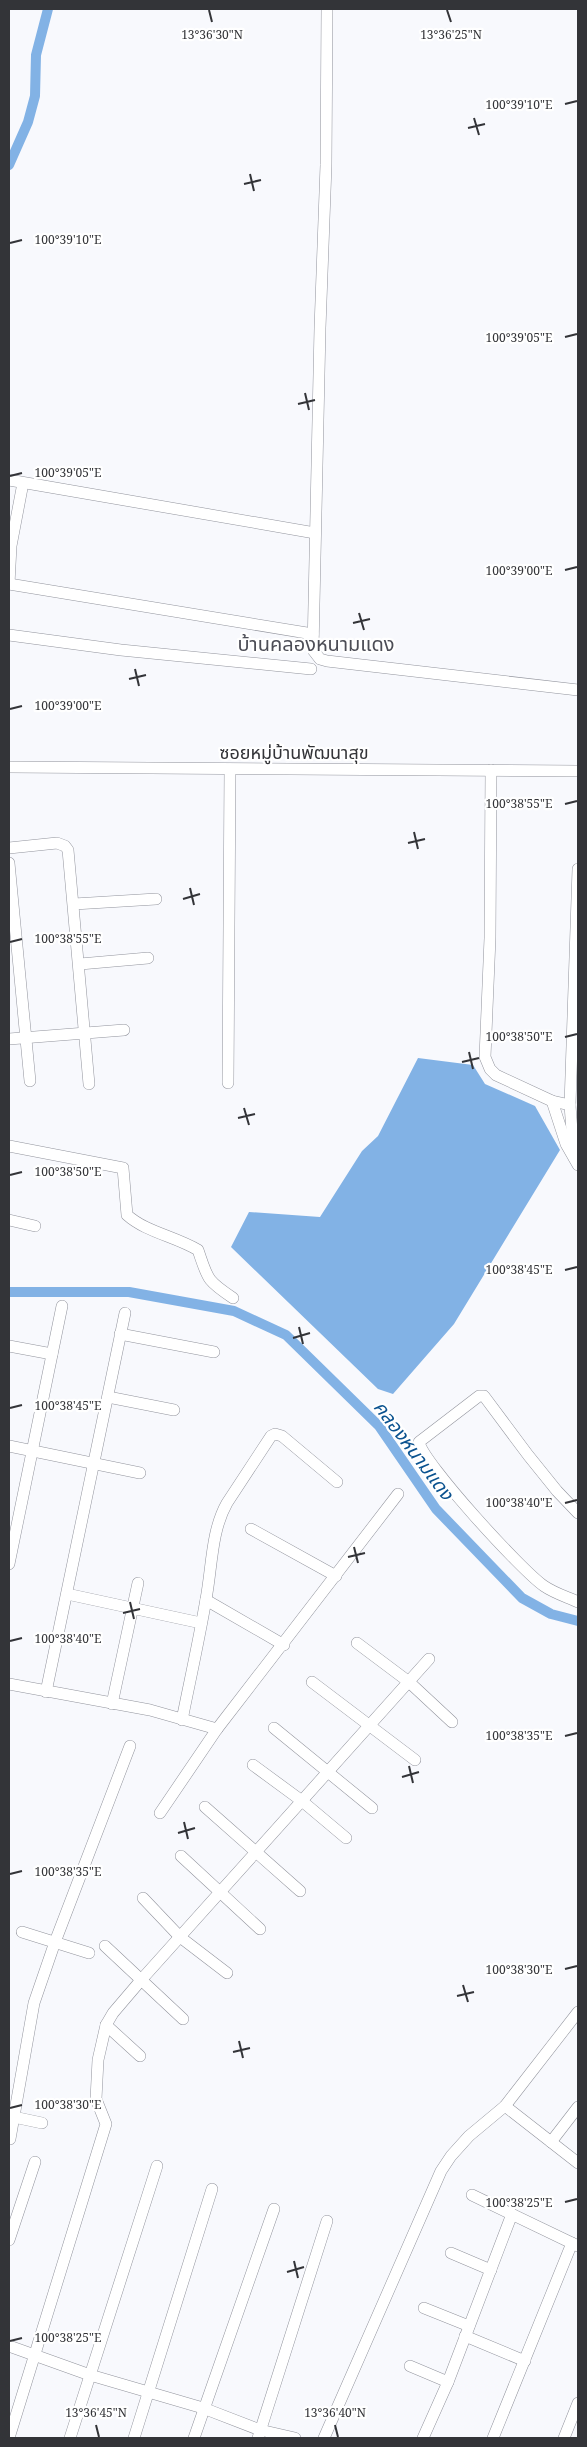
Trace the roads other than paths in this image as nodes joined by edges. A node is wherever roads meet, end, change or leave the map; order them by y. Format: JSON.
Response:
{"nodes":[{"id":1,"x":327,"y":9,"type":"edge"},
{"id":2,"x":9,"y":480,"type":"edge"},
{"id":3,"x":23,"y":483,"type":"junction"},
{"id":4,"x":315,"y":533,"type":"junction"},
{"id":5,"x":9,"y":584,"type":"edge"},
{"id":6,"x":313,"y":634,"type":"junction"},
{"id":7,"x":9,"y":635,"type":"edge"},
{"id":8,"x":311,"y":669,"type":"dead end"},
{"id":9,"x":578,"y":690,"type":"edge"},
{"id":10,"x":9,"y":767,"type":"edge"},
{"id":11,"x":230,"y":769,"type":"junction"},
{"id":12,"x":491,"y":770,"type":"junction"},
{"id":13,"x":578,"y":771,"type":"edge"},
{"id":14,"x":9,"y":848,"type":"edge"},
{"id":15,"x":9,"y":863,"type":"edge"},
{"id":16,"x":578,"y":869,"type":"edge"},
{"id":17,"x":156,"y":899,"type":"dead end"},
{"id":18,"x":74,"y":904,"type":"junction"},
{"id":19,"x":577,"y":954,"type":"edge"},
{"id":20,"x":148,"y":958,"type":"dead end"},
{"id":21,"x":80,"y":964,"type":"junction"},
{"id":22,"x":124,"y":1030,"type":"dead end"},
{"id":23,"x":85,"y":1034,"type":"junction"},
{"id":24,"x":26,"y":1038,"type":"junction"},
{"id":25,"x":9,"y":1039,"type":"edge"},
{"id":26,"x":30,"y":1081,"type":"dead end"},
{"id":27,"x":228,"y":1083,"type":"dead end"},
{"id":28,"x":89,"y":1084,"type":"dead end"},
{"id":29,"x":552,"y":1101,"type":"junction"},
{"id":30,"x":570,"y":1104,"type":"junction"},
{"id":31,"x":9,"y":1146,"type":"edge"},
{"id":32,"x":576,"y":1161,"type":"edge"},
{"id":33,"x":9,"y":1220,"type":"edge"},
{"id":34,"x":34,"y":1226,"type":"dead end"},
{"id":35,"x":233,"y":1298,"type":"dead end"},
{"id":36,"x":62,"y":1306,"type":"dead end"},
{"id":37,"x":124,"y":1313,"type":"dead end"},
{"id":38,"x":120,"y":1334,"type":"junction"},
{"id":39,"x":9,"y":1346,"type":"edge"},
{"id":40,"x":214,"y":1352,"type":"dead end"},
{"id":41,"x":52,"y":1354,"type":"junction"},
{"id":42,"x":108,"y":1397,"type":"junction"},
{"id":43,"x":174,"y":1410,"type":"dead end"},
{"id":44,"x":9,"y":1446,"type":"edge"},
{"id":45,"x":32,"y":1451,"type":"junction"},
{"id":46,"x":94,"y":1464,"type":"junction"},
{"id":47,"x":140,"y":1473,"type":"dead end"},
{"id":48,"x":337,"y":1482,"type":"dead end"},
{"id":49,"x":398,"y":1494,"type":"dead end"},
{"id":50,"x":578,"y":1513,"type":"edge"},
{"id":51,"x":251,"y":1529,"type":"dead end"},
{"id":52,"x":9,"y":1564,"type":"edge"},
{"id":53,"x":336,"y":1576,"type":"junction"},
{"id":54,"x":138,"y":1582,"type":"dead end"},
{"id":55,"x":67,"y":1594,"type":"junction"},
{"id":56,"x":206,"y":1600,"type":"junction"},
{"id":57,"x":578,"y":1602,"type":"edge"},
{"id":58,"x":132,"y":1608,"type":"junction"},
{"id":59,"x":201,"y":1623,"type":"junction"},
{"id":60,"x":357,"y":1643,"type":"dead end"},
{"id":61,"x":284,"y":1645,"type":"junction"},
{"id":62,"x":429,"y":1659,"type":"dead end"},
{"id":63,"x":312,"y":1682,"type":"dead end"},
{"id":64,"x":409,"y":1682,"type":"junction"},
{"id":65,"x":9,"y":1684,"type":"edge"},
{"id":66,"x":46,"y":1692,"type":"junction"},
{"id":67,"x":112,"y":1704,"type":"junction"},
{"id":68,"x":182,"y":1720,"type":"junction"},
{"id":69,"x":452,"y":1722,"type":"dead end"},
{"id":70,"x":370,"y":1725,"type":"junction"},
{"id":71,"x":274,"y":1728,"type":"dead end"},
{"id":72,"x":217,"y":1729,"type":"junction"},
{"id":73,"x":130,"y":1746,"type":"dead end"},
{"id":74,"x":415,"y":1760,"type":"dead end"},
{"id":75,"x":253,"y":1765,"type":"dead end"},
{"id":76,"x":327,"y":1773,"type":"junction"},
{"id":77,"x":302,"y":1801,"type":"junction"},
{"id":78,"x":205,"y":1807,"type":"dead end"},
{"id":79,"x":372,"y":1808,"type":"dead end"},
{"id":80,"x":160,"y":1813,"type":"dead end"},
{"id":81,"x":346,"y":1838,"type":"dead end"},
{"id":82,"x":255,"y":1853,"type":"junction"},
{"id":83,"x":181,"y":1856,"type":"dead end"},
{"id":84,"x":300,"y":1891,"type":"dead end"},
{"id":85,"x":219,"y":1894,"type":"junction"},
{"id":86,"x":143,"y":1898,"type":"dead end"},
{"id":87,"x":260,"y":1929,"type":"dead end"},
{"id":88,"x":22,"y":1932,"type":"dead end"},
{"id":89,"x":180,"y":1937,"type":"junction"},
{"id":90,"x":55,"y":1942,"type":"junction"},
{"id":91,"x":105,"y":1946,"type":"dead end"},
{"id":92,"x":89,"y":1953,"type":"dead end"},
{"id":93,"x":227,"y":1974,"type":"dead end"},
{"id":94,"x":142,"y":1979,"type":"junction"},
{"id":95,"x":578,"y":2012,"type":"edge"},
{"id":96,"x":183,"y":2019,"type":"dead end"},
{"id":97,"x":106,"y":2025,"type":"junction"},
{"id":98,"x":140,"y":2056,"type":"dead end"},
{"id":99,"x":505,"y":2106,"type":"junction"},
{"id":100,"x":578,"y":2107,"type":"edge"},
{"id":101,"x":12,"y":2117,"type":"edge"},
{"id":102,"x":42,"y":2123,"type":"dead end"},
{"id":103,"x":10,"y":2139,"type":"edge"},
{"id":104,"x":552,"y":2142,"type":"junction"},
{"id":105,"x":35,"y":2162,"type":"dead end"},
{"id":106,"x":578,"y":2163,"type":"edge"},
{"id":107,"x":157,"y":2166,"type":"dead end"},
{"id":108,"x":212,"y":2189,"type":"dead end"},
{"id":109,"x":472,"y":2195,"type":"dead end"},
{"id":110,"x":274,"y":2209,"type":"dead end"},
{"id":111,"x":512,"y":2214,"type":"junction"},
{"id":112,"x":327,"y":2221,"type":"dead end"},
{"id":113,"x":9,"y":2240,"type":"edge"},
{"id":114,"x":575,"y":2245,"type":"edge"},
{"id":115,"x":451,"y":2254,"type":"dead end"},
{"id":116,"x":491,"y":2270,"type":"junction"},
{"id":117,"x":424,"y":2308,"type":"dead end"},
{"id":118,"x":467,"y":2331,"type":"junction"},
{"id":119,"x":9,"y":2346,"type":"edge"},
{"id":120,"x":36,"y":2354,"type":"junction"},
{"id":121,"x":525,"y":2361,"type":"junction"},
{"id":122,"x":410,"y":2366,"type":"dead end"},
{"id":123,"x":90,"y":2375,"type":"junction"},
{"id":124,"x":448,"y":2382,"type":"junction"},
{"id":125,"x":148,"y":2391,"type":"junction"},
{"id":126,"x":578,"y":2403,"type":"edge"},
{"id":127,"x":203,"y":2408,"type":"junction"},
{"id":128,"x":259,"y":2434,"type":"edge"},
{"id":129,"x":9,"y":2438,"type":"edge"},
{"id":130,"x":70,"y":2438,"type":"edge"},
{"id":131,"x":134,"y":2438,"type":"edge"},
{"id":132,"x":194,"y":2438,"type":"edge"},
{"id":133,"x":295,"y":2438,"type":"edge"},
{"id":134,"x":324,"y":2438,"type":"edge"},
{"id":135,"x":423,"y":2438,"type":"edge"},
{"id":136,"x":493,"y":2438,"type":"edge"},
{"id":137,"x":564,"y":2438,"type":"edge"}],
"edges":[{"from":1,"to":4,"type":"street"},
{"from":2,"to":3,"type":"street"},
{"from":3,"to":4,"type":"street"},
{"from":3,"to":5,"type":"street"},
{"from":4,"to":6,"type":"street"},
{"from":5,"to":6,"type":"street"},
{"from":6,"to":9,"type":"street"},
{"from":7,"to":8,"type":"street"},
{"from":10,"to":11,"type":"street","name":"ซอยหมู่บ้านพัฒนาสุข"},
{"from":11,"to":12,"type":"street","name":"ซอยหมู่บ้านพัฒนาสุข"},
{"from":11,"to":27,"type":"street"},
{"from":12,"to":13,"type":"street","name":"ซอยหมู่บ้านพัฒนาสุข"},
{"from":12,"to":29,"type":"street"},
{"from":14,"to":18,"type":"street"},
{"from":15,"to":24,"type":"street"},
{"from":16,"to":19,"type":"street"},
{"from":17,"to":18,"type":"street"},
{"from":18,"to":21,"type":"street"},
{"from":19,"to":30,"type":"street"},
{"from":20,"to":21,"type":"street"},
{"from":21,"to":23,"type":"street"},
{"from":22,"to":23,"type":"street"},
{"from":23,"to":24,"type":"street"},
{"from":23,"to":28,"type":"street"},
{"from":24,"to":25,"type":"street"},
{"from":24,"to":26,"type":"street"},
{"from":29,"to":30,"type":"street"},
{"from":29,"to":32,"type":"street"},
{"from":30,"to":32,"type":"street"},
{"from":31,"to":35,"type":"street"},
{"from":33,"to":34,"type":"street"},
{"from":36,"to":41,"type":"street"},
{"from":37,"to":38,"type":"street"},
{"from":38,"to":40,"type":"street"},
{"from":38,"to":42,"type":"street"},
{"from":39,"to":41,"type":"street"},
{"from":41,"to":45,"type":"street"},
{"from":42,"to":43,"type":"street"},
{"from":42,"to":46,"type":"street"},
{"from":44,"to":45,"type":"street"},
{"from":45,"to":46,"type":"street"},
{"from":45,"to":52,"type":"street"},
{"from":46,"to":47,"type":"street"},
{"from":46,"to":55,"type":"street"},
{"from":48,"to":56,"type":"street"},
{"from":49,"to":53,"type":"street"},
{"from":50,"to":57,"type":"street"},
{"from":51,"to":53,"type":"street"},
{"from":53,"to":61,"type":"street"},
{"from":54,"to":58,"type":"street"},
{"from":55,"to":58,"type":"street"},
{"from":55,"to":66,"type":"street"},
{"from":56,"to":59,"type":"street"},
{"from":56,"to":61,"type":"street"},
{"from":58,"to":59,"type":"street"},
{"from":58,"to":67,"type":"street"},
{"from":59,"to":68,"type":"street"},
{"from":60,"to":64,"type":"street"},
{"from":61,"to":72,"type":"street"},
{"from":62,"to":64,"type":"street"},
{"from":63,"to":70,"type":"street"},
{"from":64,"to":69,"type":"street"},
{"from":64,"to":70,"type":"street"},
{"from":65,"to":66,"type":"street"},
{"from":66,"to":67,"type":"street"},
{"from":67,"to":68,"type":"street"},
{"from":68,"to":72,"type":"street"},
{"from":70,"to":74,"type":"street"},
{"from":70,"to":76,"type":"street"},
{"from":71,"to":76,"type":"street"},
{"from":72,"to":80,"type":"street"},
{"from":73,"to":90,"type":"street"},
{"from":75,"to":77,"type":"street"},
{"from":76,"to":77,"type":"street"},
{"from":76,"to":79,"type":"street"},
{"from":77,"to":81,"type":"street"},
{"from":77,"to":82,"type":"street"},
{"from":78,"to":82,"type":"street"},
{"from":82,"to":84,"type":"street"},
{"from":82,"to":85,"type":"street"},
{"from":83,"to":85,"type":"street"},
{"from":85,"to":87,"type":"street"},
{"from":85,"to":89,"type":"street"},
{"from":86,"to":89,"type":"street"},
{"from":88,"to":90,"type":"street"},
{"from":89,"to":93,"type":"street"},
{"from":89,"to":94,"type":"street"},
{"from":90,"to":92,"type":"street"},
{"from":90,"to":101,"type":"street"},
{"from":91,"to":94,"type":"street"},
{"from":94,"to":96,"type":"street"},
{"from":94,"to":97,"type":"street"},
{"from":95,"to":99,"type":"street"},
{"from":97,"to":98,"type":"street"},
{"from":97,"to":120,"type":"street"},
{"from":99,"to":104,"type":"street"},
{"from":99,"to":134,"type":"street"},
{"from":100,"to":104,"type":"street"},
{"from":101,"to":102,"type":"street"},
{"from":101,"to":103,"type":"street"},
{"from":104,"to":106,"type":"street"},
{"from":105,"to":113,"type":"street"},
{"from":107,"to":123,"type":"street"},
{"from":108,"to":125,"type":"street"},
{"from":109,"to":111,"type":"street"},
{"from":110,"to":127,"type":"street"},
{"from":111,"to":114,"type":"street"},
{"from":111,"to":116,"type":"street"},
{"from":112,"to":128,"type":"street"},
{"from":114,"to":121,"type":"street"},
{"from":115,"to":116,"type":"street"},
{"from":116,"to":118,"type":"street"},
{"from":117,"to":118,"type":"street"},
{"from":118,"to":121,"type":"street"},
{"from":118,"to":124,"type":"street"},
{"from":119,"to":120,"type":"street"},
{"from":120,"to":123,"type":"street"},
{"from":120,"to":129,"type":"street"},
{"from":121,"to":136,"type":"street"},
{"from":122,"to":124,"type":"street"},
{"from":123,"to":125,"type":"street"},
{"from":123,"to":130,"type":"street"},
{"from":124,"to":135,"type":"street"},
{"from":125,"to":127,"type":"street"},
{"from":125,"to":131,"type":"street"},
{"from":126,"to":137,"type":"street"},
{"from":127,"to":128,"type":"street"},
{"from":127,"to":132,"type":"street"},
{"from":128,"to":133,"type":"street"}]}
